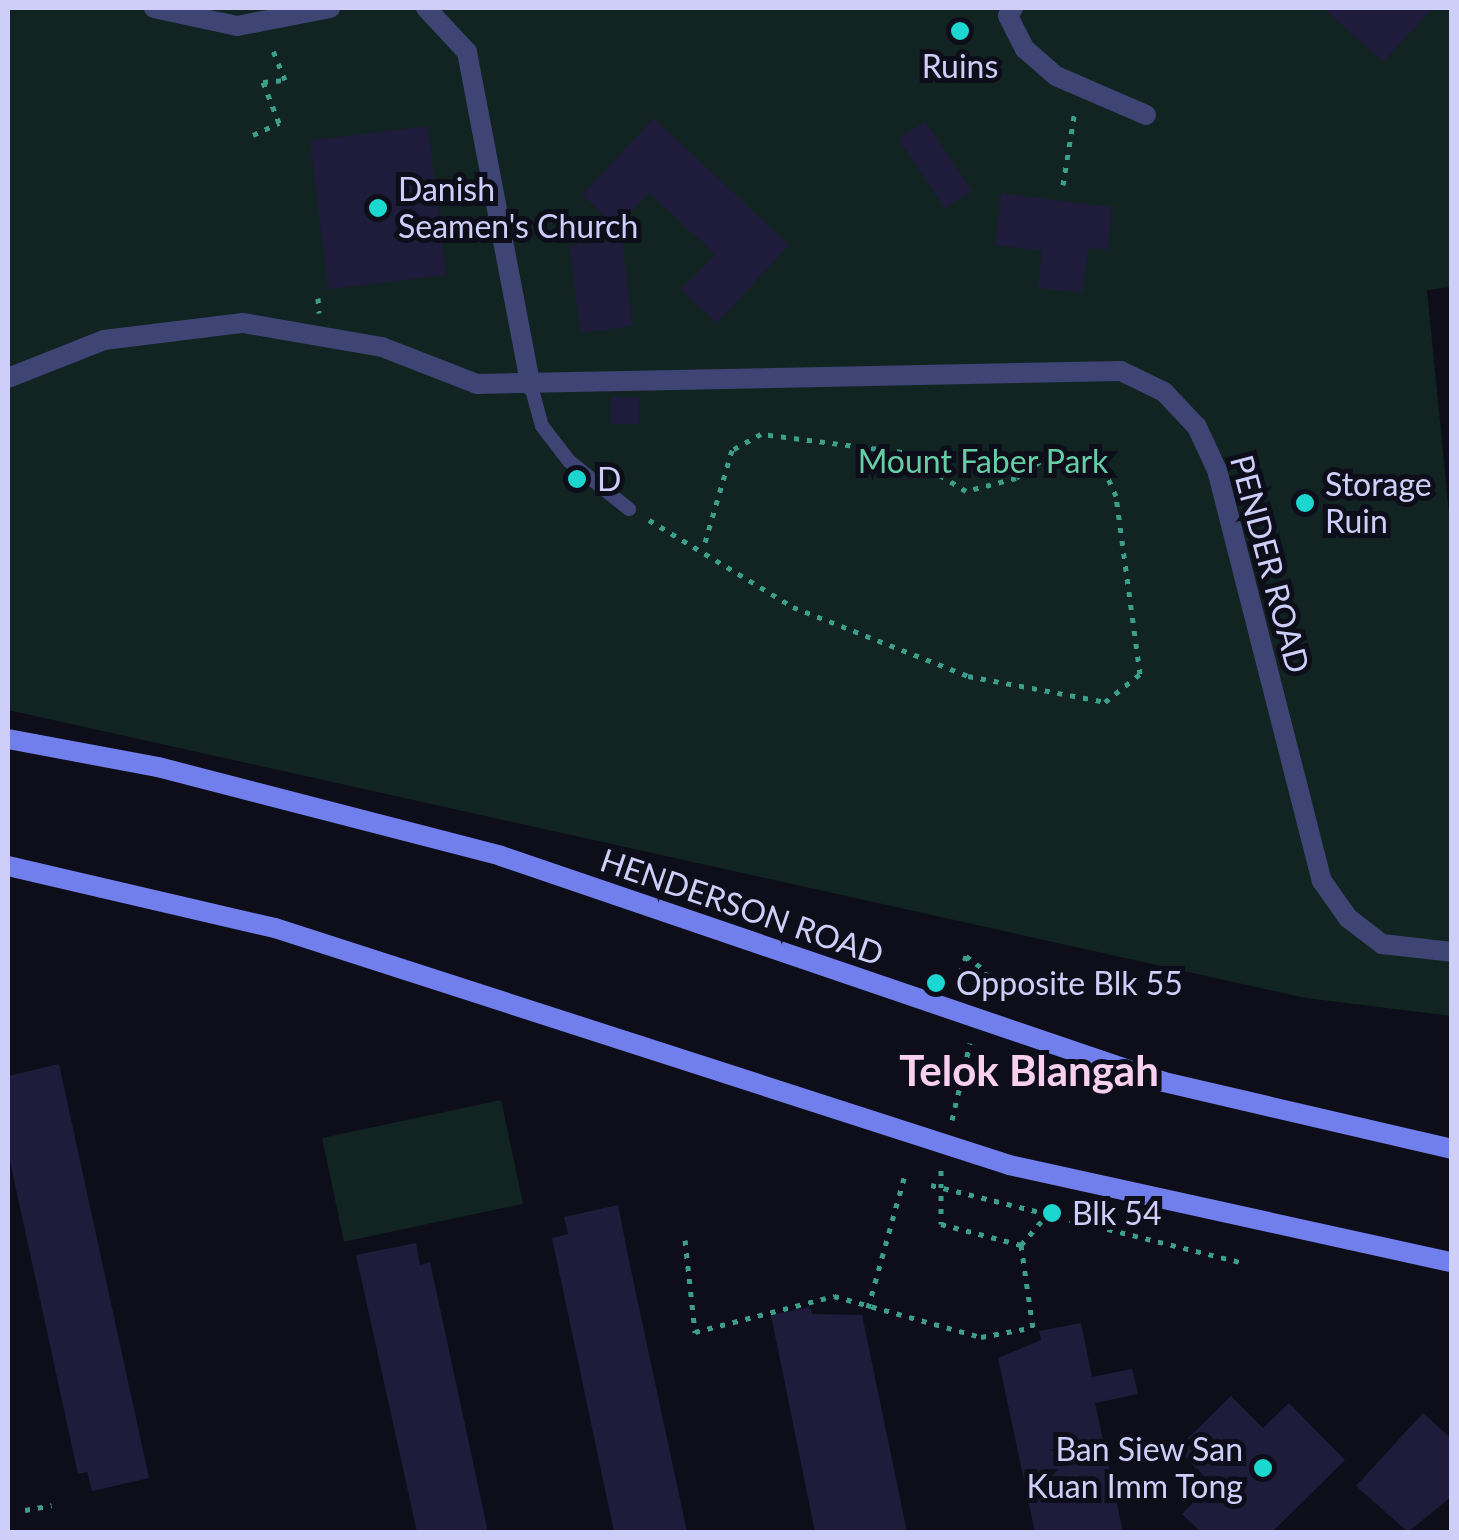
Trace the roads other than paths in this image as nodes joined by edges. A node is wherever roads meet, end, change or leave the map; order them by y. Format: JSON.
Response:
{"nodes":[{"id":1,"x":154,"y":8,"type":"edge"},
{"id":2,"x":330,"y":8,"type":"edge"},
{"id":3,"x":426,"y":8,"type":"edge"},
{"id":4,"x":1014,"y":8,"type":"edge"},
{"id":5,"x":1146,"y":115,"type":"dead end"},
{"id":6,"x":8,"y":378,"type":"edge"},
{"id":7,"x":531,"y":386,"type":"junction"},
{"id":8,"x":630,"y":508,"type":"road end"},
{"id":9,"x":8,"y":740,"type":"edge"},
{"id":10,"x":8,"y":866,"type":"edge"},
{"id":11,"x":1452,"y":952,"type":"edge"},
{"id":12,"x":1452,"y":1149,"type":"edge"},
{"id":13,"x":1452,"y":1262,"type":"edge"}],
"edges":[{"from":1,"to":2,"type":"street"},
{"from":3,"to":7,"type":"street"},
{"from":4,"to":5,"type":"street"},
{"from":6,"to":7,"type":"street","name":"PENDER ROAD"},
{"from":7,"to":8,"type":"lane"},
{"from":7,"to":11,"type":"street","name":"PENDER ROAD"},
{"from":9,"to":12,"type":"main road","name":"HENDERSON ROAD"},
{"from":10,"to":13,"type":"main road"}]}
